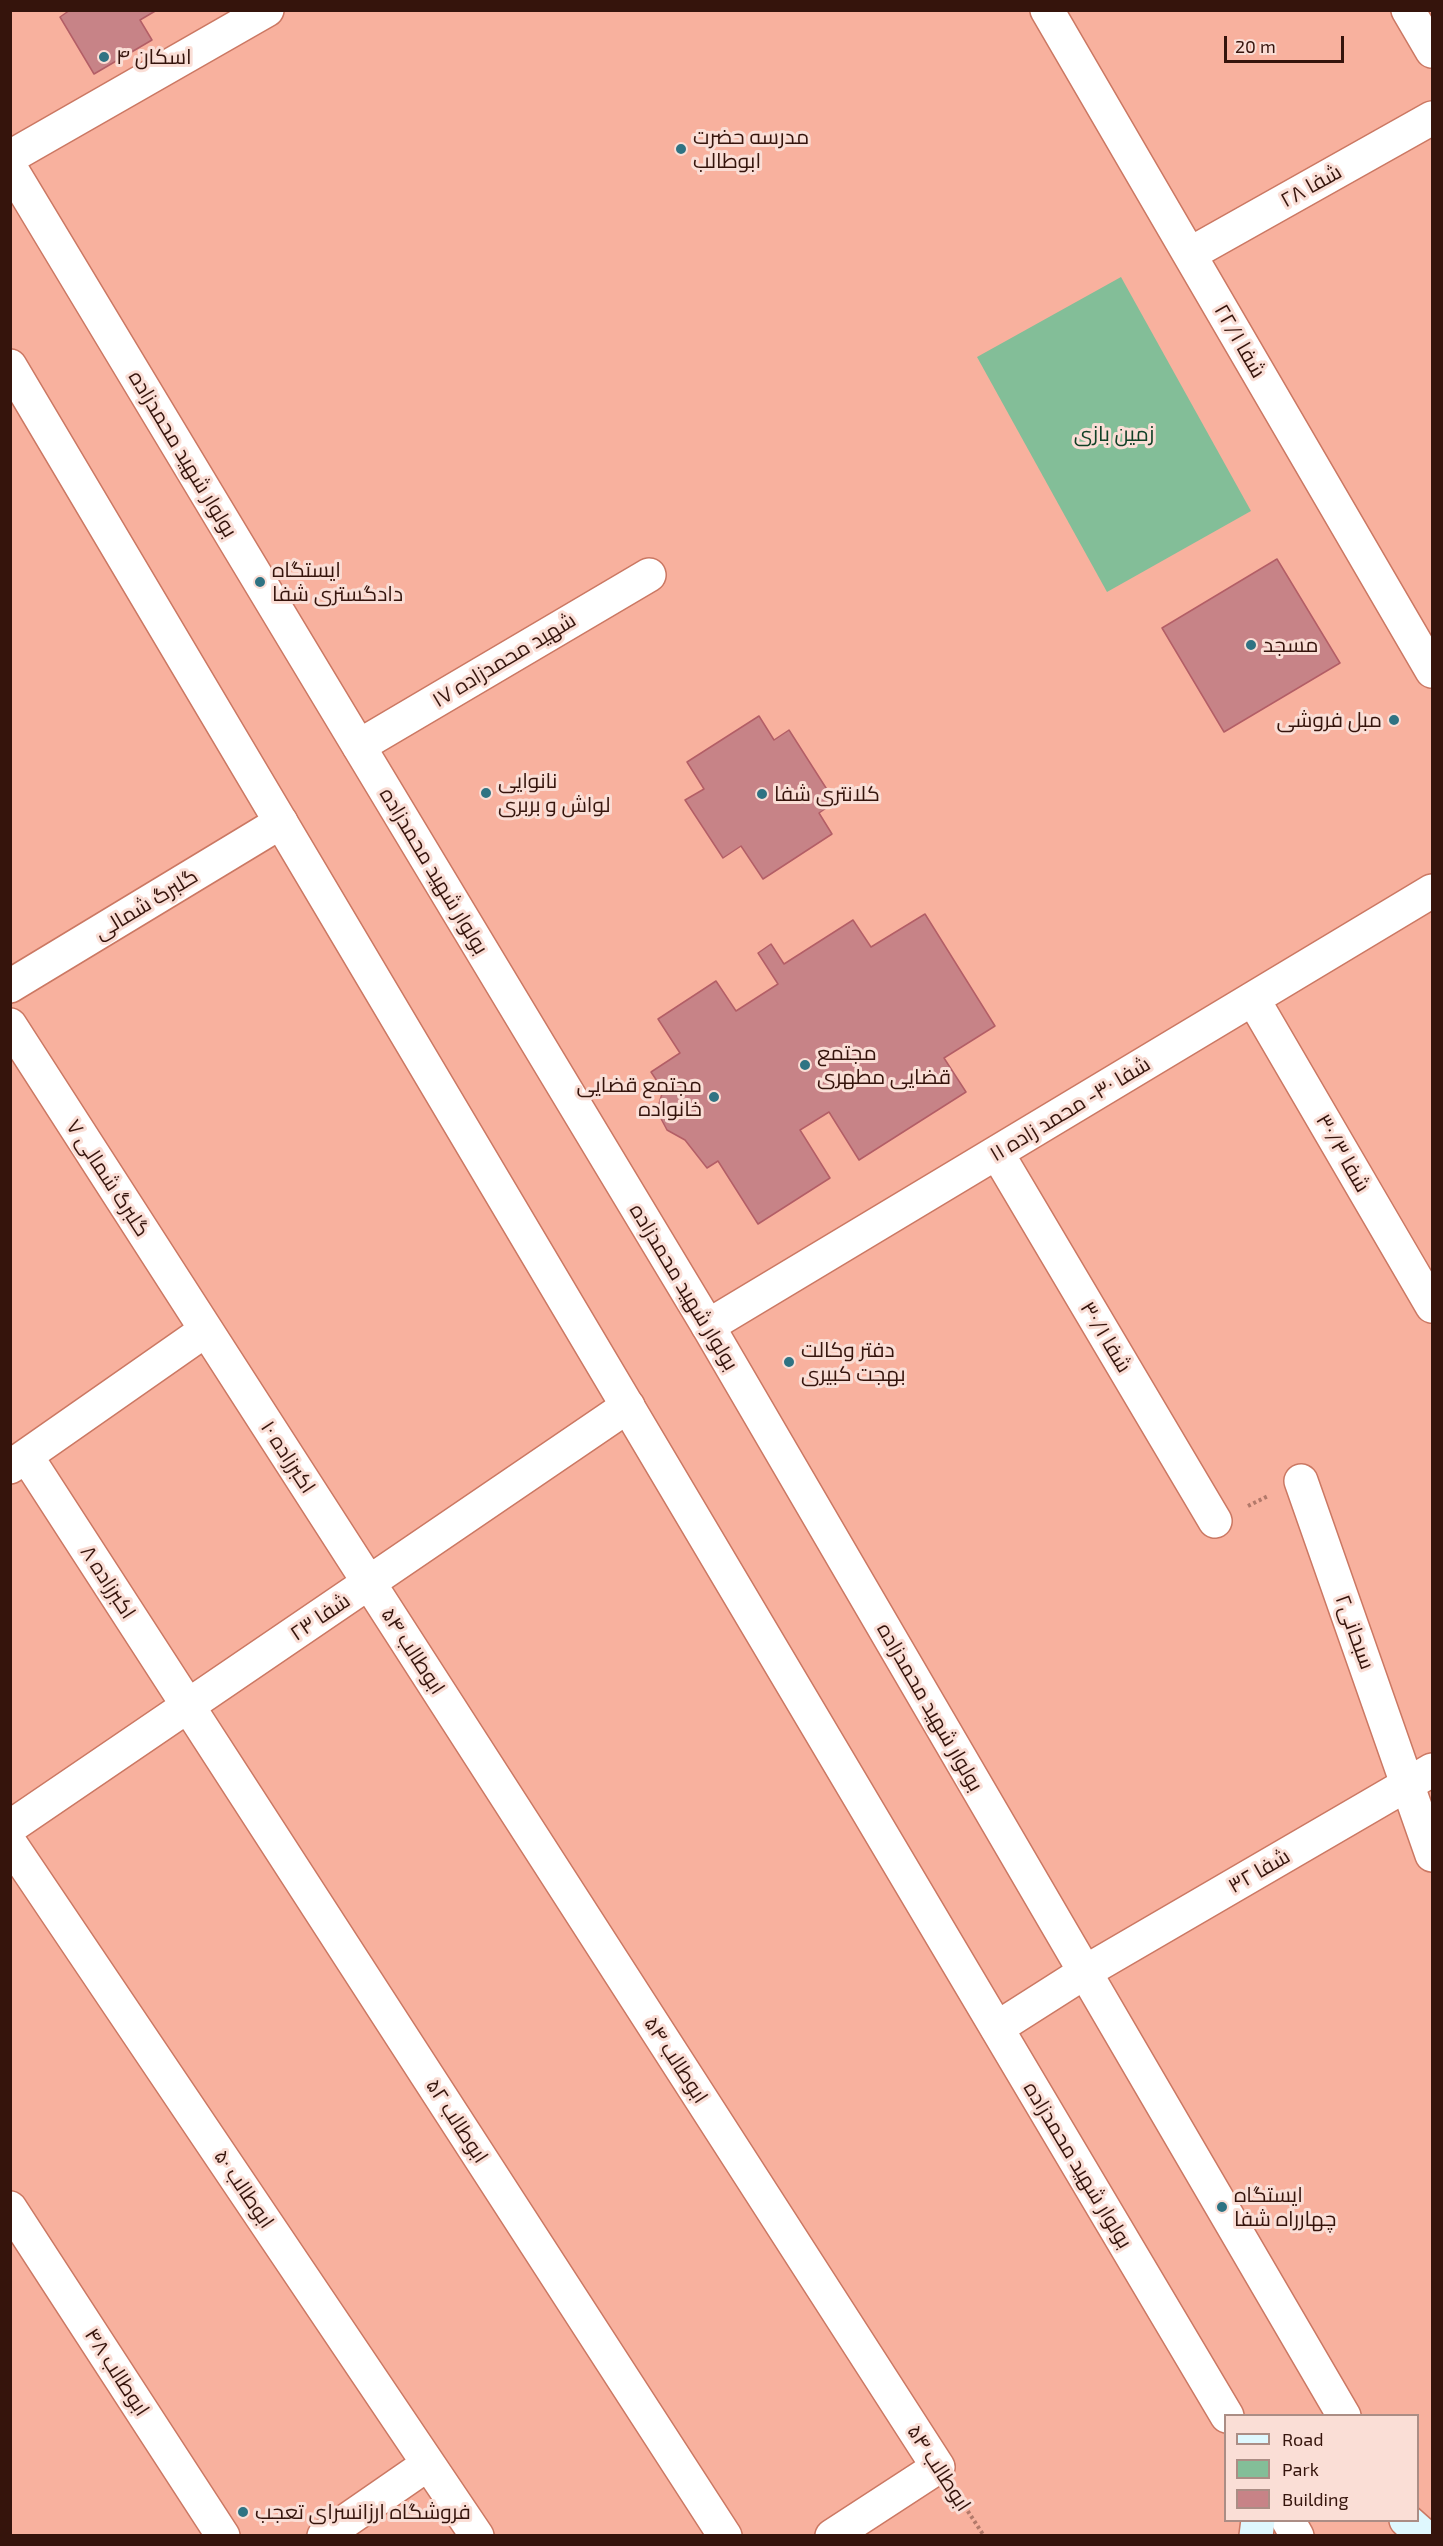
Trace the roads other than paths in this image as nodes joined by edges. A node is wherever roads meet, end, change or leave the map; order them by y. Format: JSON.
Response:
{"nodes":[{"id":1,"x":267,"y":10,"type":"edge"},
{"id":2,"x":1047,"y":10,"type":"edge"},
{"id":3,"x":1408,"y":10,"type":"edge"},
{"id":4,"x":1432,"y":51,"type":"edge"},
{"id":5,"x":1432,"y":118,"type":"edge"},
{"id":6,"x":10,"y":157,"type":"edge"},
{"id":7,"x":10,"y":167,"type":"edge"},
{"id":8,"x":1190,"y":254,"type":"junction"},
{"id":9,"x":10,"y":366,"type":"edge"},
{"id":10,"x":649,"y":575,"type":"dead end"},
{"id":11,"x":1432,"y":671,"type":"edge"},
{"id":12,"x":359,"y":746,"type":"junction"},
{"id":13,"x":281,"y":822,"type":"junction"},
{"id":14,"x":1432,"y":891,"type":"edge"},
{"id":15,"x":10,"y":986,"type":"edge"},
{"id":16,"x":1253,"y":999,"type":"junction"},
{"id":17,"x":10,"y":1025,"type":"edge"},
{"id":18,"x":997,"y":1153,"type":"junction"},
{"id":19,"x":1432,"y":1306,"type":"edge"},
{"id":20,"x":708,"y":1326,"type":"junction"},
{"id":21,"x":206,"y":1330,"type":"junction"},
{"id":22,"x":628,"y":1406,"type":"junction"},
{"id":23,"x":19,"y":1462,"type":"edge"},
{"id":24,"x":1301,"y":1481,"type":"road end"},
{"id":25,"x":1215,"y":1521,"type":"road end"},
{"id":26,"x":370,"y":1583,"type":"junction"},
{"id":27,"x":189,"y":1707,"type":"junction"},
{"id":28,"x":1421,"y":1777,"type":"edge"},
{"id":29,"x":10,"y":1827,"type":"edge"},
{"id":30,"x":10,"y":1843,"type":"edge"},
{"id":31,"x":1432,"y":1855,"type":"edge"},
{"id":32,"x":1085,"y":1972,"type":"junction"},
{"id":33,"x":997,"y":2028,"type":"junction"},
{"id":34,"x":10,"y":2208,"type":"edge"},
{"id":35,"x":1226,"y":2414,"type":"edge"},
{"id":36,"x":1343,"y":2414,"type":"edge"},
{"id":37,"x":428,"y":2464,"type":"junction"},
{"id":38,"x":1289,"y":2522,"type":"edge"},
{"id":39,"x":1408,"y":2522,"type":"edge"},
{"id":40,"x":223,"y":2535,"type":"edge"},
{"id":41,"x":324,"y":2535,"type":"edge"},
{"id":42,"x":477,"y":2535,"type":"edge"},
{"id":43,"x":725,"y":2535,"type":"edge"},
{"id":44,"x":832,"y":2535,"type":"edge"},
{"id":45,"x":1297,"y":2535,"type":"edge"},
{"id":46,"x":1424,"y":2535,"type":"edge"}],
"edges":[{"from":1,"to":6,"type":"street"},
{"from":2,"to":8,"type":"street","name":"۲۲/۱ شفا"},
{"from":3,"to":4,"type":"street"},
{"from":5,"to":8,"type":"street","name":"شفا ۲۸"},
{"from":7,"to":12,"type":"street","name":"بولوار شهید محمدزاده"},
{"from":8,"to":11,"type":"street","name":"۲۲/۱ شفا"},
{"from":9,"to":13,"type":"street","name":"بولوار شهید محمدزاده"},
{"from":10,"to":12,"type":"street","name":"شهید محمدزاده ۱۷"},
{"from":12,"to":20,"type":"street","name":"بولوار شهید محمدزاده"},
{"from":13,"to":15,"type":"street","name":"گلبرگ شمالی"},
{"from":13,"to":22,"type":"street","name":"بولوار شهید محمدزاده"},
{"from":14,"to":16,"type":"street","name":"شفا ۳۰- محمد زاده ۱۱"},
{"from":16,"to":18,"type":"street","name":"شفا ۳۰- محمد زاده ۱۱"},
{"from":16,"to":19,"type":"street","name":"۳۰/۳ شفا"},
{"from":17,"to":21,"type":"street","name":"گلبرگ شمالی ۷"},
{"from":18,"to":20,"type":"street","name":"شفا ۳۰- محمد زاده ۱۱"},
{"from":18,"to":25,"type":"street","name":"شفا ۳۰/۱"},
{"from":20,"to":32,"type":"street","name":"بولوار شهید محمدزاده"},
{"from":21,"to":23,"type":"street"},
{"from":21,"to":26,"type":"street","name":"اکبرزاده ۱۰"},
{"from":22,"to":26,"type":"street","name":"شفا ۲۳"},
{"from":22,"to":33,"type":"street","name":"بولوار شهید محمدزاده"},
{"from":23,"to":27,"type":"street","name":"اکبرزاده ۸"},
{"from":24,"to":28,"type":"street","name":"سبحانی۲"},
{"from":26,"to":27,"type":"street","name":"شفا ۲۳"},
{"from":26,"to":44,"type":"street","name":"ابوطالب ۵۴"},
{"from":27,"to":29,"type":"street","name":"شفا ۲۳"},
{"from":27,"to":43,"type":"street","name":"ابوطالب ۵۲"},
{"from":28,"to":31,"type":"street","name":"سبحانی۲"},
{"from":28,"to":32,"type":"street","name":"شفا ۳۲"},
{"from":30,"to":37,"type":"street","name":"ابوطالب ۵۰"},
{"from":32,"to":33,"type":"street","name":"شفا ۳۲"},
{"from":32,"to":36,"type":"street","name":"بولوار شهید محمدزاده"},
{"from":33,"to":35,"type":"street","name":"بولوار شهید محمدزاده"},
{"from":34,"to":40,"type":"street","name":"ابوطالب ۴۸"},
{"from":37,"to":41,"type":"street"},
{"from":37,"to":42,"type":"street","name":"ابوطالب ۵۰"},
{"from":38,"to":45,"type":"street"},
{"from":39,"to":46,"type":"main road"}]}
